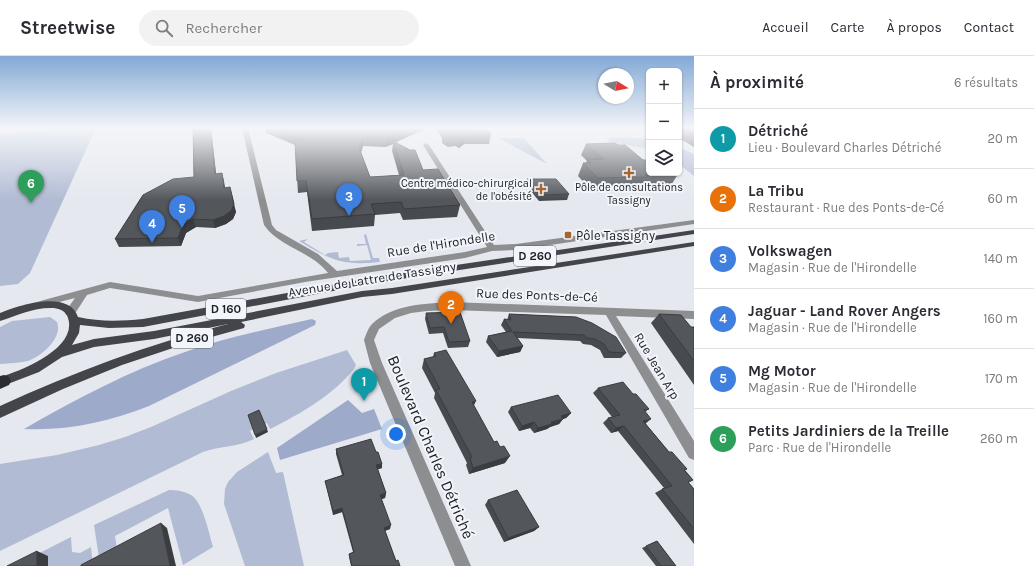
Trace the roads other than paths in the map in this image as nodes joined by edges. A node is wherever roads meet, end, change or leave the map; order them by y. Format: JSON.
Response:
{"nodes":[{"id":1,"x":251,"y":152,"type":"edge"},
{"id":2,"x":430,"y":152,"type":"edge"},
{"id":3,"x":694,"y":222,"type":"edge"},
{"id":4,"x":694,"y":232,"type":"edge"},
{"id":5,"x":694,"y":244,"type":"edge"},
{"id":6,"x":492,"y":248,"type":"junction"},
{"id":7,"x":335,"y":275,"type":"junction"},
{"id":8,"x":375,"y":280,"type":"joint"},
{"id":9,"x":392,"y":291,"type":"junction"},
{"id":10,"x":83,"y":293,"type":"junction"},
{"id":11,"x":35,"y":305,"type":"junction"},
{"id":12,"x":609,"y":312,"type":"junction"},
{"id":13,"x":694,"y":315,"type":"edge"},
{"id":14,"x":73,"y":316,"type":"junction"},
{"id":15,"x":0,"y":317,"type":"edge"},
{"id":16,"x":369,"y":340,"type":"joint"},
{"id":17,"x":57,"y":354,"type":"junction"},
{"id":18,"x":1,"y":382,"type":"edge"},
{"id":19,"x":0,"y":412,"type":"edge"},
{"id":20,"x":694,"y":453,"type":"edge"},
{"id":21,"x":463,"y":566,"type":"edge"}],
"edges":[{"from":1,"to":7,"type":"street"},
{"from":2,"to":6,"type":"street"},
{"from":3,"to":6,"type":"street","name":"Rue de l'Hirondelle"},
{"from":4,"to":8,"type":"main road","name":"Avenue de Lattre de Tassigny","number":"D 260"},
{"from":5,"to":9,"type":"main road","name":"Avenue de Lattre de Tassigny","number":"D 260"},
{"from":6,"to":7,"type":"street","name":"Rue de l'Hirondelle"},
{"from":7,"to":10,"type":"street","name":"Rue de l'Hirondelle"},
{"from":8,"to":14,"type":"main road","number":"D 160"},
{"from":9,"to":17,"type":"main road","name":"Avenue de Lattre de Tassigny","number":"D 260"},
{"from":9,"to":19,"type":"main road","number":"D 260"},
{"from":10,"to":11,"type":"street","name":"Rue de l'Hirondelle"},
{"from":10,"to":14,"type":"street"},
{"from":11,"to":14,"type":"main road"},
{"from":11,"to":15,"type":"main road"},
{"from":12,"to":13,"type":"street","name":"Rue des Ponts-de-Cé"},
{"from":12,"to":16,"type":"street","name":"Rue des Ponts-de-Cé"},
{"from":12,"to":20,"type":"street","name":"Rue Jean Arp"},
{"from":14,"to":17,"type":"main road"},
{"from":16,"to":21,"type":"street","name":"Boulevard Charles Détriché"},
{"from":17,"to":18,"type":"main road"}]}
